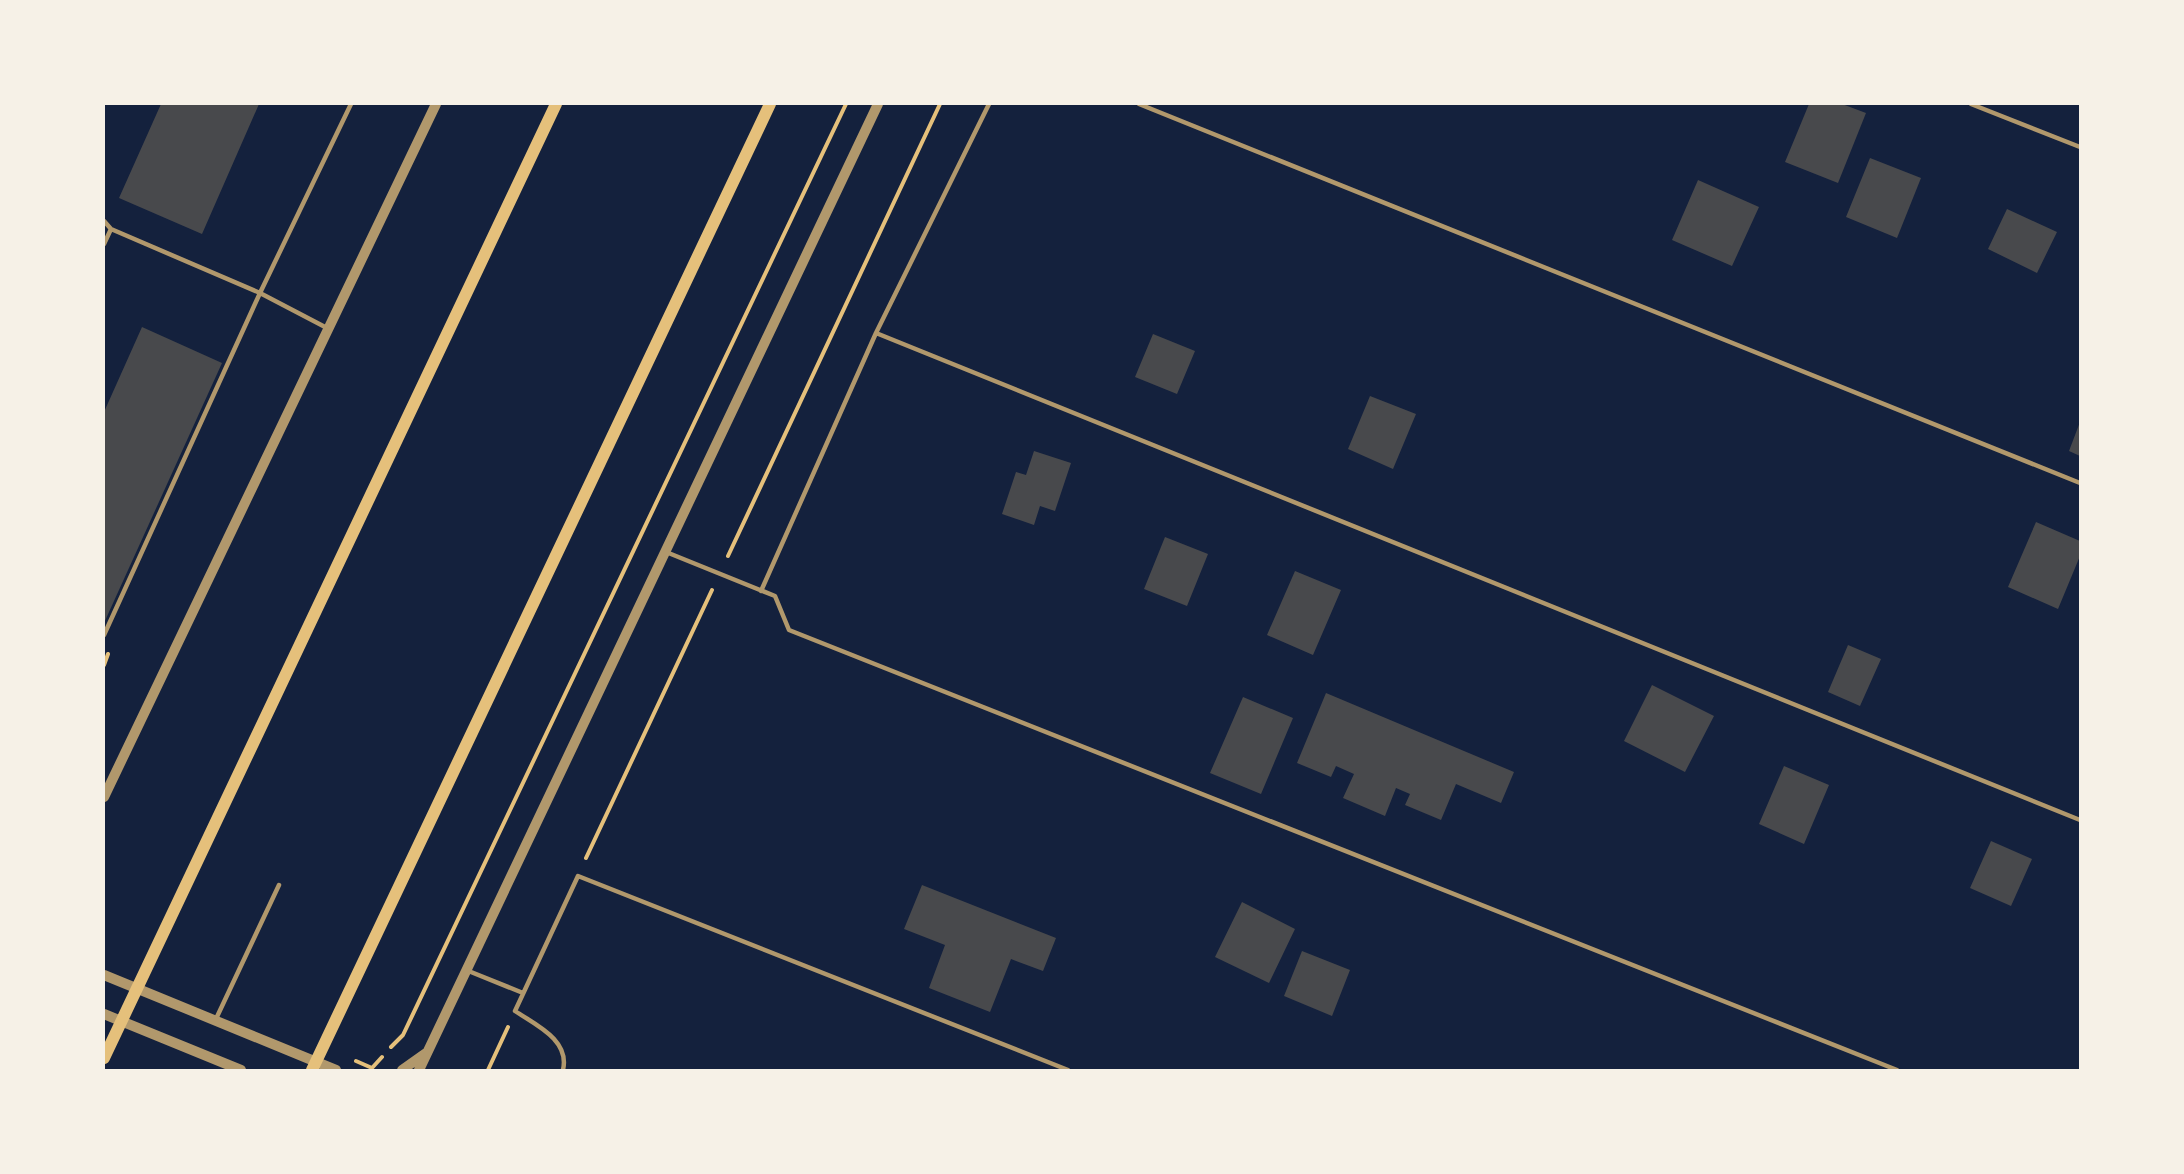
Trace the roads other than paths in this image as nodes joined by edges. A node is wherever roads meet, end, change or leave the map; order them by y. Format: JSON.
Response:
{"nodes":[{"id":1,"x":351,"y":104,"type":"edge"},
{"id":2,"x":436,"y":104,"type":"edge"},
{"id":3,"x":556,"y":104,"type":"edge"},
{"id":4,"x":770,"y":104,"type":"edge"},
{"id":5,"x":878,"y":104,"type":"edge"},
{"id":6,"x":989,"y":104,"type":"edge"},
{"id":7,"x":1139,"y":104,"type":"edge"},
{"id":8,"x":1971,"y":104,"type":"edge"},
{"id":9,"x":2080,"y":147,"type":"edge"},
{"id":10,"x":104,"y":221,"type":"edge"},
{"id":11,"x":111,"y":229,"type":"junction"},
{"id":12,"x":104,"y":244,"type":"edge"},
{"id":13,"x":260,"y":293,"type":"junction"},
{"id":14,"x":327,"y":328,"type":"junction"},
{"id":15,"x":876,"y":333,"type":"junction"},
{"id":16,"x":2080,"y":483,"type":"edge"},
{"id":17,"x":665,"y":551,"type":"junction"},
{"id":18,"x":761,"y":591,"type":"junction"},
{"id":19,"x":104,"y":635,"type":"edge"},
{"id":20,"x":104,"y":797,"type":"edge"},
{"id":21,"x":2080,"y":820,"type":"edge"},
{"id":22,"x":279,"y":885,"type":"dead end"},
{"id":23,"x":466,"y":970,"type":"junction"},
{"id":24,"x":104,"y":975,"type":"edge"},
{"id":25,"x":523,"y":993,"type":"junction"},
{"id":26,"x":104,"y":1014,"type":"edge"},
{"id":27,"x":215,"y":1021,"type":"junction"},
{"id":28,"x":427,"y":1052,"type":"junction"},
{"id":29,"x":104,"y":1058,"type":"edge"},
{"id":30,"x":241,"y":1071,"type":"edge"},
{"id":31,"x":312,"y":1071,"type":"edge"},
{"id":32,"x":336,"y":1071,"type":"edge"},
{"id":33,"x":402,"y":1071,"type":"edge"},
{"id":34,"x":418,"y":1071,"type":"edge"},
{"id":35,"x":563,"y":1071,"type":"edge"},
{"id":36,"x":1068,"y":1071,"type":"edge"},
{"id":37,"x":1897,"y":1071,"type":"edge"}],
"edges":[{"from":1,"to":13,"type":"lane"},
{"from":2,"to":14,"type":"street"},
{"from":3,"to":29,"type":"main road"},
{"from":4,"to":31,"type":"main road"},
{"from":5,"to":17,"type":"street"},
{"from":6,"to":15,"type":"lane"},
{"from":7,"to":16,"type":"lane"},
{"from":8,"to":9,"type":"lane"},
{"from":10,"to":11,"type":"lane"},
{"from":11,"to":12,"type":"lane"},
{"from":11,"to":13,"type":"lane"},
{"from":13,"to":14,"type":"lane"},
{"from":13,"to":19,"type":"lane"},
{"from":14,"to":20,"type":"street"},
{"from":15,"to":18,"type":"lane"},
{"from":15,"to":21,"type":"lane"},
{"from":17,"to":18,"type":"lane"},
{"from":17,"to":23,"type":"street"},
{"from":18,"to":37,"type":"lane"},
{"from":22,"to":27,"type":"lane"},
{"from":23,"to":25,"type":"lane"},
{"from":23,"to":28,"type":"street"},
{"from":24,"to":27,"type":"street"},
{"from":25,"to":35,"type":"lane"},
{"from":25,"to":36,"type":"lane"},
{"from":26,"to":30,"type":"street"},
{"from":27,"to":32,"type":"street"},
{"from":28,"to":33,"type":"street"},
{"from":28,"to":34,"type":"street"}]}
